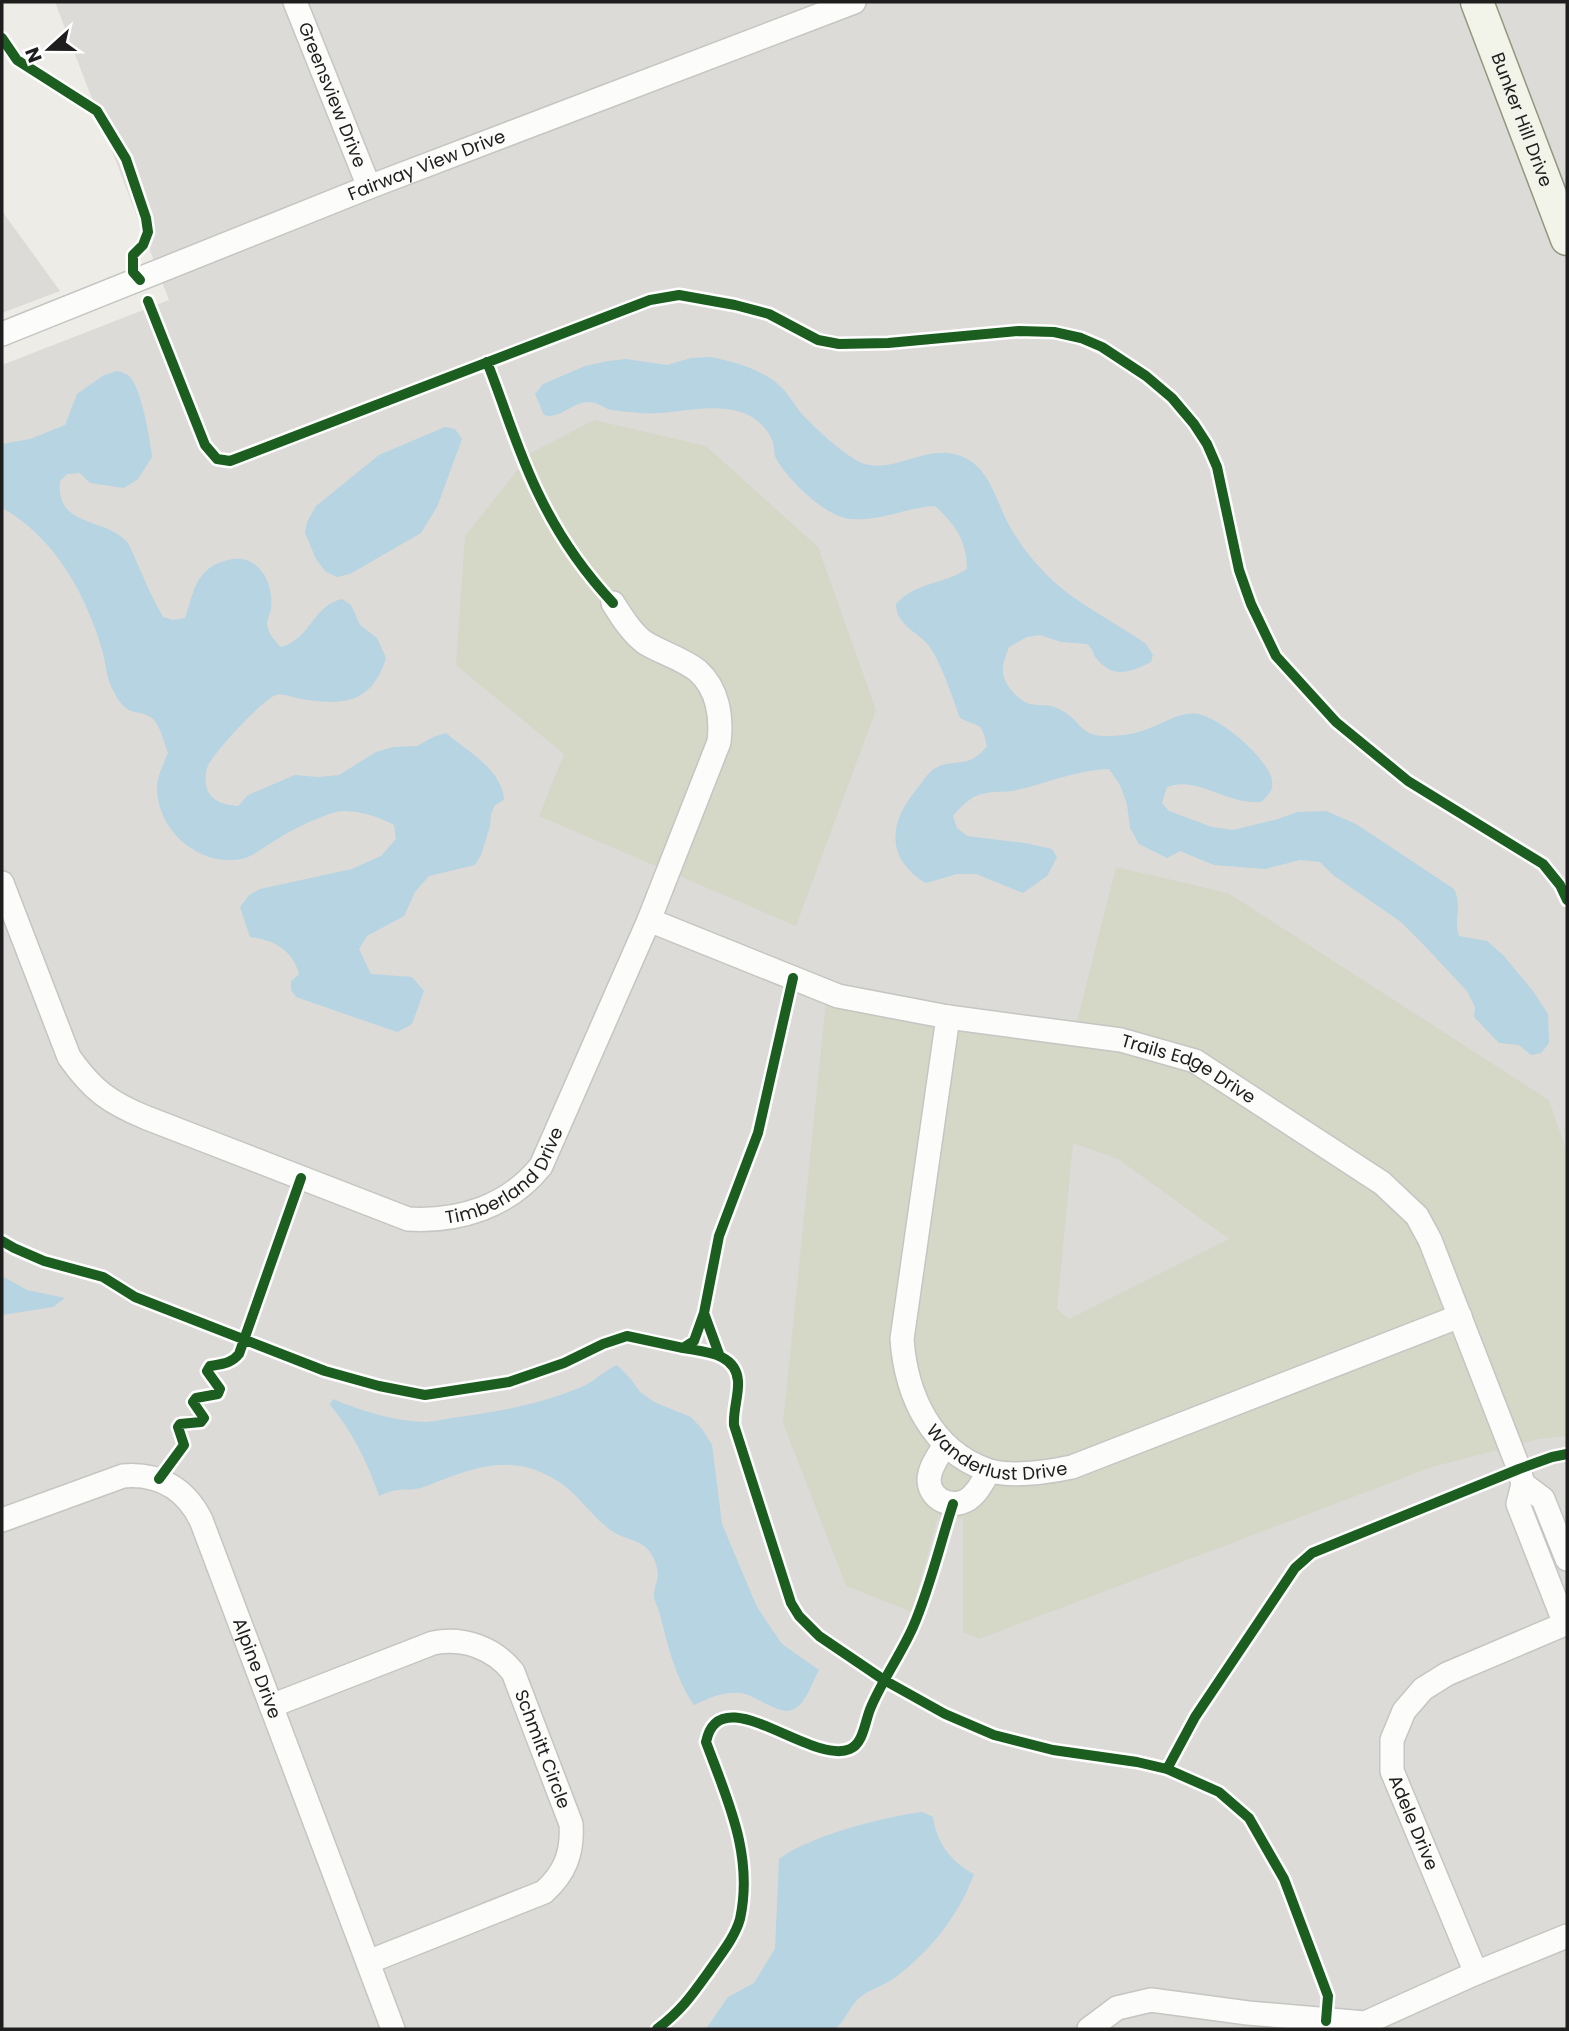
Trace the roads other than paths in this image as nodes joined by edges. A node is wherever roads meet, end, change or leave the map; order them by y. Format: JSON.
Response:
{"nodes":[{"id":1,"x":295,"y":2,"type":"edge"},
{"id":2,"x":854,"y":2,"type":"edge"},
{"id":3,"x":1477,"y":2,"type":"edge"},
{"id":4,"x":369,"y":187,"type":"junction"},
{"id":5,"x":1567,"y":239,"type":"edge"},
{"id":6,"x":2,"y":334,"type":"edge"},
{"id":7,"x":613,"y":603,"type":"dead end"},
{"id":8,"x":2,"y":883,"type":"edge"},
{"id":9,"x":649,"y":920,"type":"junction"},
{"id":10,"x":948,"y":1017,"type":"junction"},
{"id":11,"x":1460,"y":1316,"type":"junction"},
{"id":12,"x":945,"y":1445,"type":"junction"},
{"id":13,"x":989,"y":1471,"type":"junction"},
{"id":14,"x":1523,"y":1484,"type":"junction"},
{"id":15,"x":2,"y":1520,"type":"edge"},
{"id":16,"x":1567,"y":1559,"type":"edge"},
{"id":17,"x":1566,"y":1623,"type":"edge"},
{"id":18,"x":271,"y":1706,"type":"junction"},
{"id":19,"x":1567,"y":1936,"type":"edge"},
{"id":20,"x":368,"y":1962,"type":"junction"},
{"id":21,"x":1476,"y":1973,"type":"junction"},
{"id":22,"x":393,"y":2029,"type":"edge"},
{"id":23,"x":1089,"y":2029,"type":"edge"}],
"edges":[{"from":1,"to":4,"type":"street","name":"Greensview Drive"},
{"from":2,"to":4,"type":"street","name":"Fairway View Drive"},
{"from":3,"to":5,"type":"street","name":"Bunker Hill Drive"},
{"from":4,"to":6,"type":"street","name":"Fairway View Drive"},
{"from":7,"to":9,"type":"street","name":"Timberland Drive"},
{"from":8,"to":9,"type":"street","name":"Timberland Drive"},
{"from":9,"to":10,"type":"street","name":"Trails Edge Drive"},
{"from":10,"to":11,"type":"street","name":"Trails Edge Drive"},
{"from":10,"to":12,"type":"street","name":"Wanderlust Drive"},
{"from":11,"to":13,"type":"street","name":"Wanderlust Drive"},
{"from":11,"to":14,"type":"street","name":"Trails Edge Drive"},
{"from":12,"to":13,"type":"street","name":"Wanderlust Drive"},
{"from":12,"to":13,"type":"street"},
{"from":14,"to":16,"type":"street","name":"Trails Edge Drive"},
{"from":14,"to":17,"type":"street","name":"Trails Edge Drive"},
{"from":15,"to":18,"type":"street","name":"Alpine Drive"},
{"from":17,"to":21,"type":"street","name":"Adele Drive"},
{"from":18,"to":20,"type":"street","name":"Alpine Drive"},
{"from":18,"to":20,"type":"street","name":"Schmitt Circle"},
{"from":19,"to":21,"type":"street"},
{"from":20,"to":22,"type":"street","name":"Alpine Drive"},
{"from":21,"to":23,"type":"street"}]}
